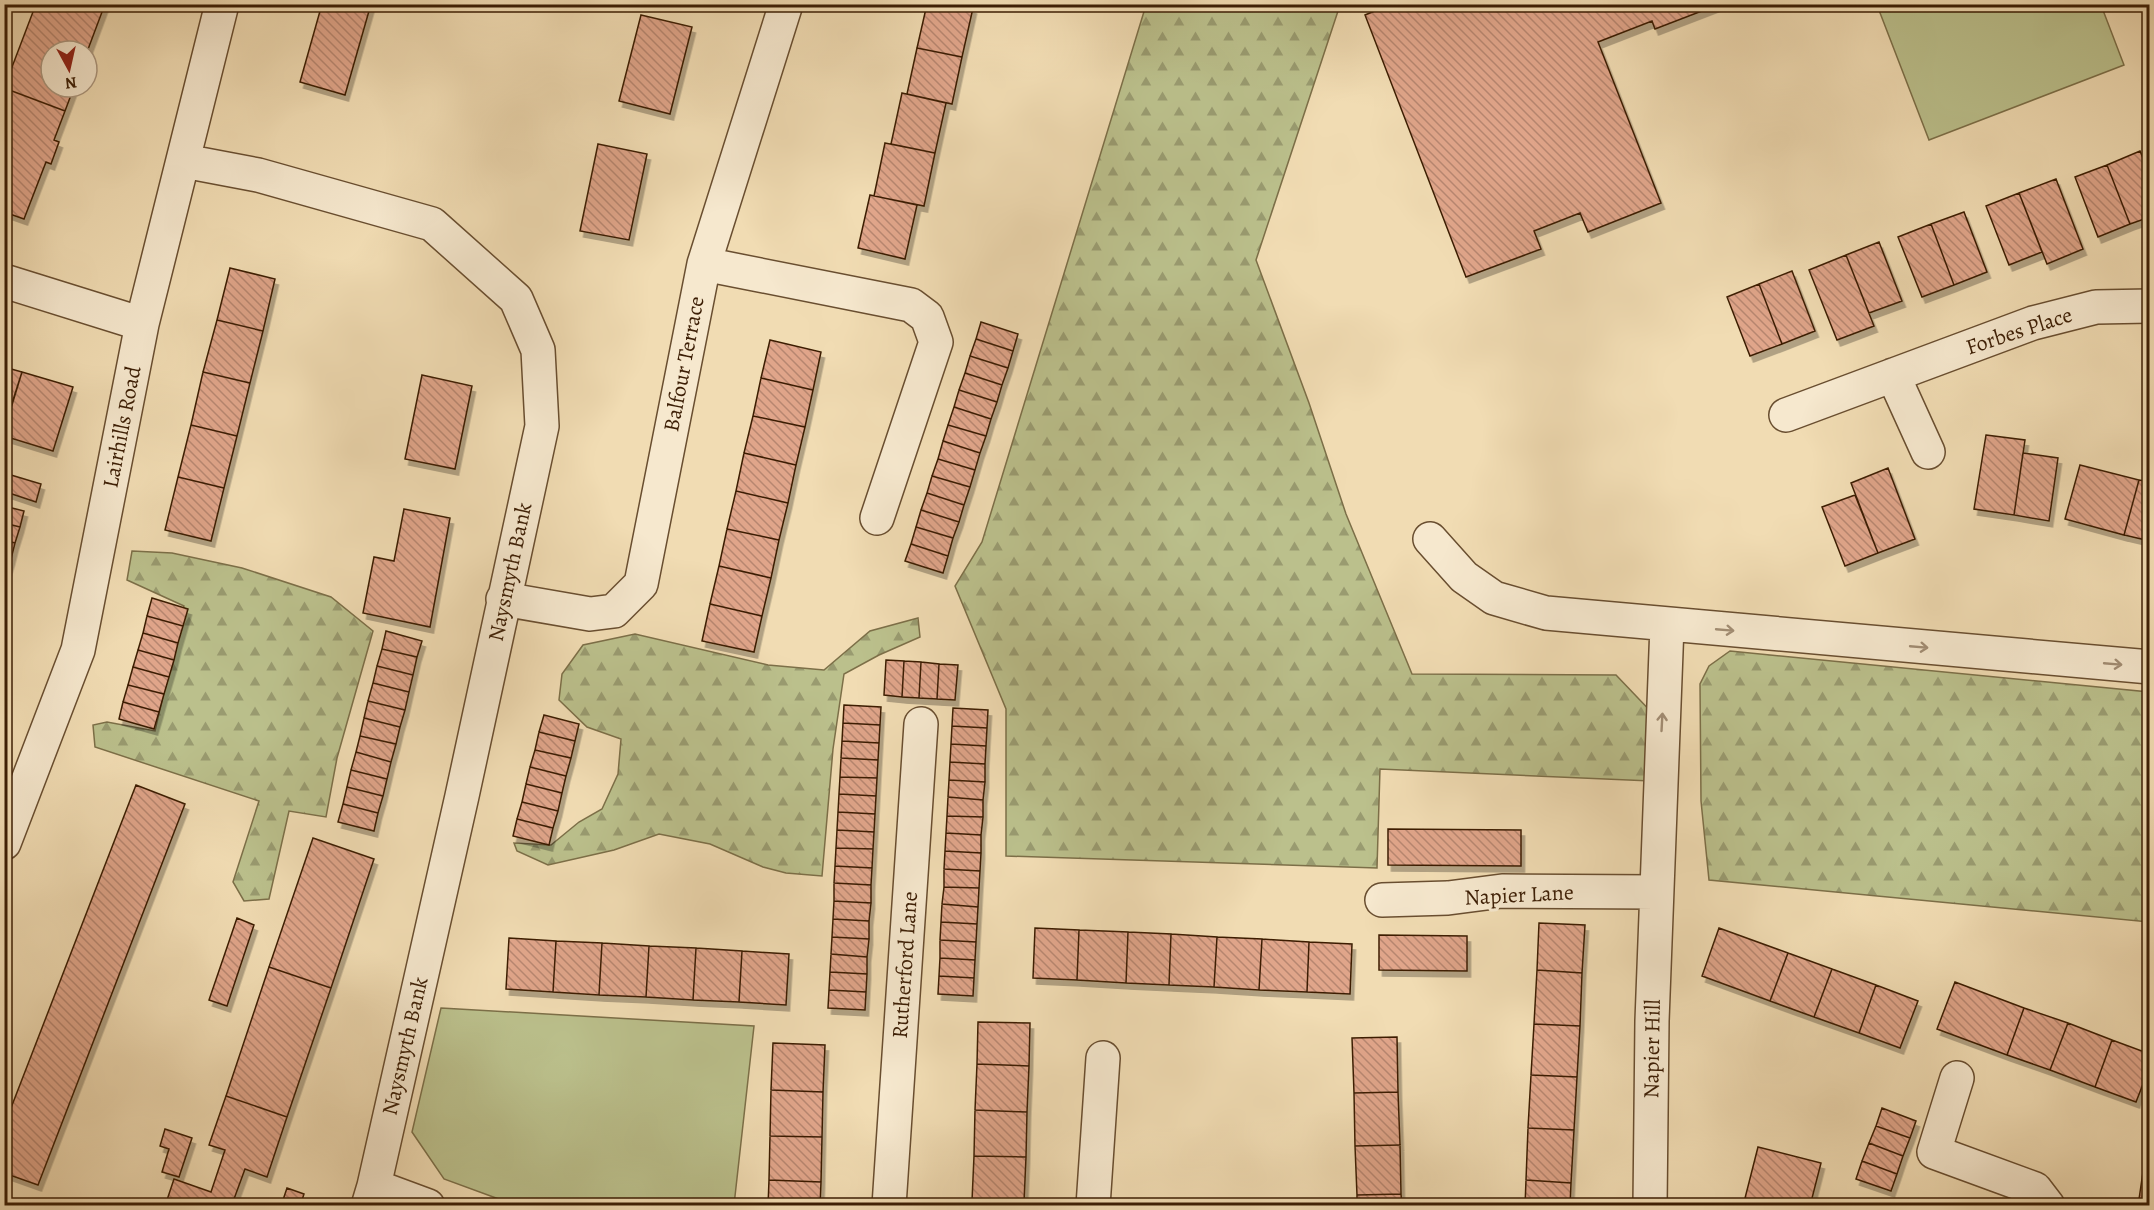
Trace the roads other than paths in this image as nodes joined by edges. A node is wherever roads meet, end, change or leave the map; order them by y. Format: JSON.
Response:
{"nodes":[{"id":1,"x":222,"y":4,"type":"edge"},
{"id":2,"x":786,"y":4,"type":"edge"},
{"id":3,"x":184,"y":161,"type":"junction"},
{"id":4,"x":704,"y":264,"type":"junction"},
{"id":5,"x":4,"y":280,"type":"edge"},
{"id":6,"x":2150,"y":306,"type":"edge"},
{"id":7,"x":142,"y":324,"type":"junction"},
{"id":8,"x":1893,"y":375,"type":"junction"},
{"id":9,"x":1786,"y":415,"type":"dead end"},
{"id":10,"x":1928,"y":452,"type":"dead end"},
{"id":11,"x":877,"y":518,"type":"dead end"},
{"id":12,"x":1430,"y":539,"type":"dead end"},
{"id":13,"x":503,"y":599,"type":"junction"},
{"id":14,"x":1667,"y":625,"type":"junction"},
{"id":15,"x":2150,"y":667,"type":"edge"},
{"id":16,"x":921,"y":724,"type":"dead end"},
{"id":17,"x":4,"y":843,"type":"edge"},
{"id":18,"x":1656,"y":892,"type":"junction"},
{"id":19,"x":1382,"y":900,"type":"dead end"},
{"id":20,"x":1102,"y":1058,"type":"dead end"},
{"id":21,"x":1957,"y":1078,"type":"dead end"},
{"id":22,"x":371,"y":1196,"type":"edge"},
{"id":23,"x":428,"y":1206,"type":"edge"},
{"id":24,"x":889,"y":1206,"type":"edge"},
{"id":25,"x":1093,"y":1206,"type":"edge"},
{"id":26,"x":1650,"y":1206,"type":"edge"},
{"id":27,"x":2048,"y":1206,"type":"edge"}],
"edges":[{"from":1,"to":3,"type":"street","name":"Lairhills Road"},
{"from":2,"to":4,"type":"street","name":"Balfour Terrace"},
{"from":3,"to":7,"type":"street","name":"Lairhills Road"},
{"from":3,"to":13,"type":"street","name":"Naysmyth Bank"},
{"from":4,"to":11,"type":"street"},
{"from":4,"to":13,"type":"street","name":"Balfour Terrace"},
{"from":5,"to":7,"type":"street"},
{"from":6,"to":8,"type":"street","name":"Forbes Place"},
{"from":7,"to":17,"type":"street","name":"Lairhills Road"},
{"from":8,"to":9,"type":"street","name":"Forbes Place"},
{"from":8,"to":10,"type":"street"},
{"from":12,"to":14,"type":"street"},
{"from":13,"to":22,"type":"street","name":"Naysmyth Bank"},
{"from":14,"to":15,"type":"street","one_way":true},
{"from":18,"to":14,"type":"street","name":"Napier Hill","one_way":true},
{"from":16,"to":24,"type":"street","name":"Rutherford Lane"},
{"from":18,"to":19,"type":"street","name":"Napier Lane"},
{"from":18,"to":26,"type":"street","name":"Napier Hill"},
{"from":20,"to":25,"type":"street"},
{"from":21,"to":27,"type":"street"},
{"from":22,"to":23,"type":"street"}]}
